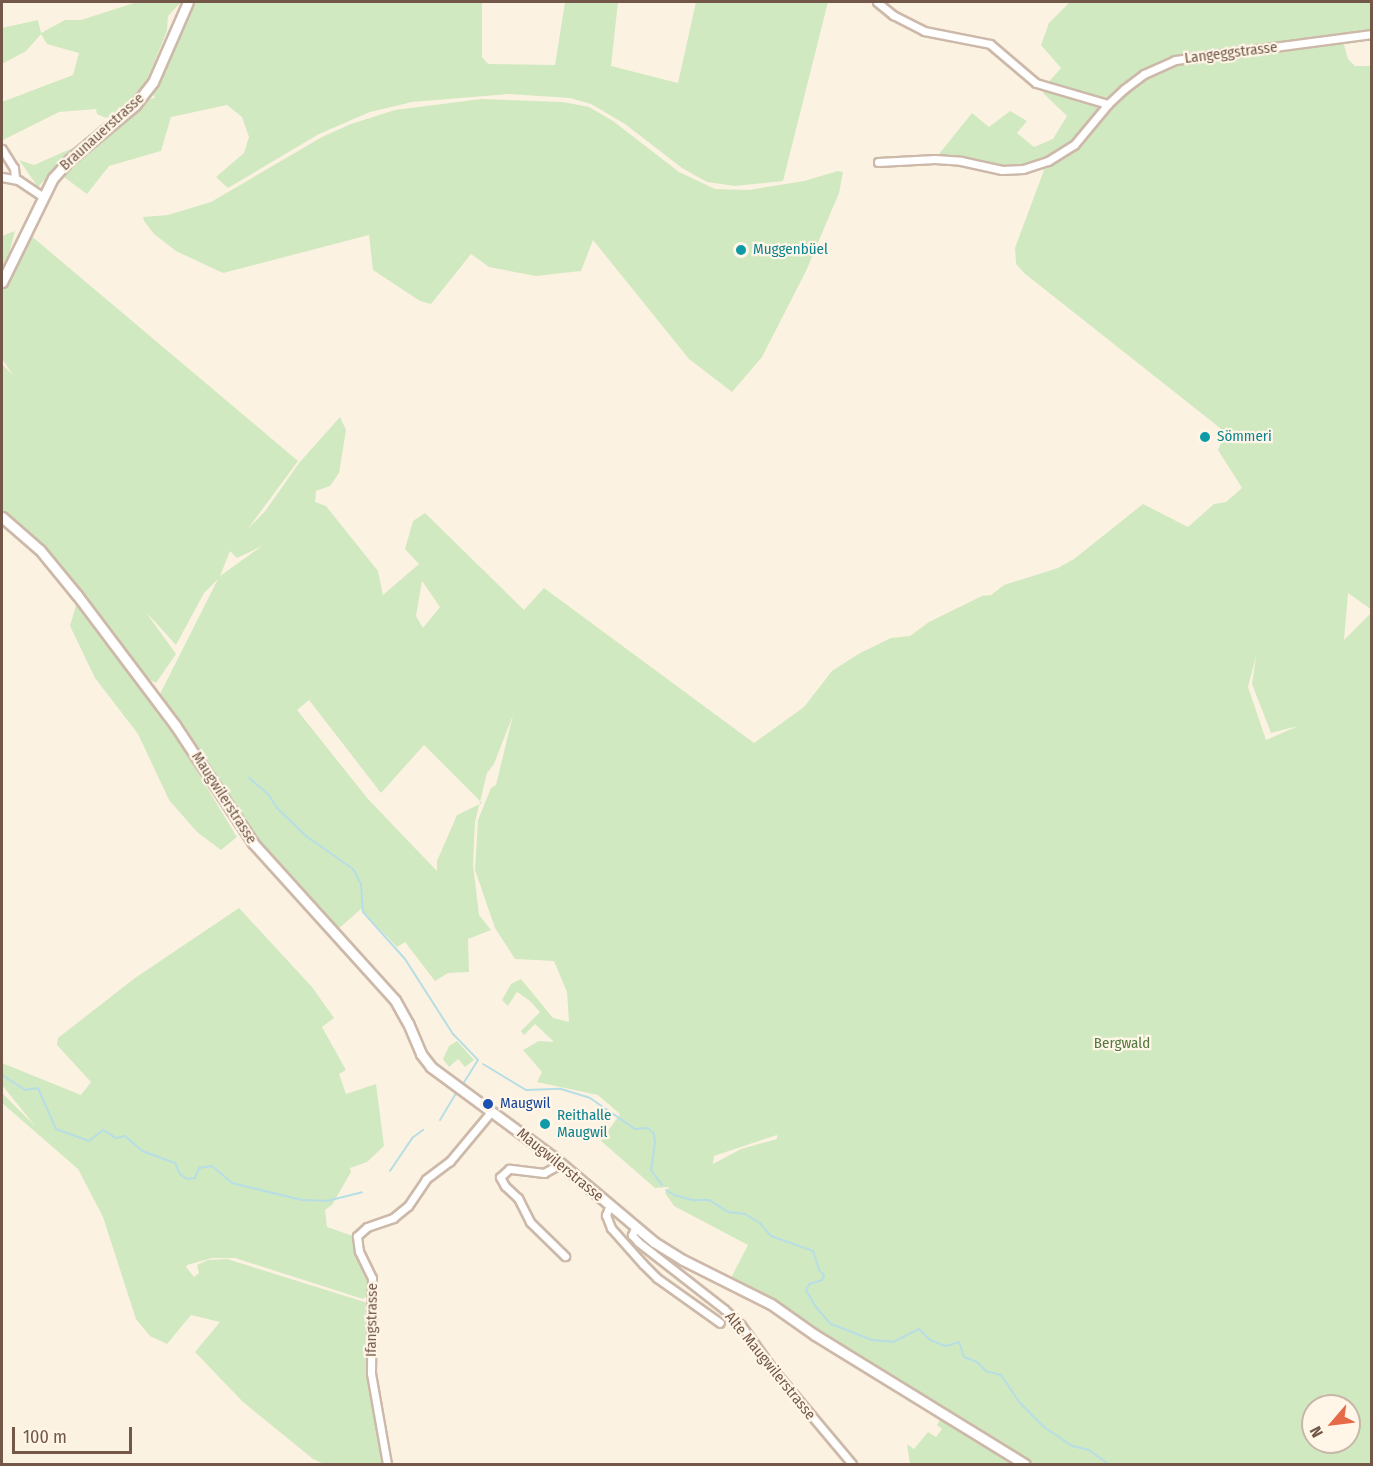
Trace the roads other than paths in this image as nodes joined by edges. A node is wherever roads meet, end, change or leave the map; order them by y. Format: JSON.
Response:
{"nodes":[{"id":1,"x":188,"y":2,"type":"edge"},
{"id":2,"x":877,"y":2,"type":"edge"},
{"id":3,"x":1371,"y":34,"type":"edge"},
{"id":4,"x":1108,"y":104,"type":"junction"},
{"id":5,"x":2,"y":149,"type":"edge"},
{"id":6,"x":878,"y":162,"type":"dead end"},
{"id":7,"x":2,"y":177,"type":"edge"},
{"id":8,"x":15,"y":178,"type":"junction"},
{"id":9,"x":42,"y":196,"type":"junction"},
{"id":10,"x":2,"y":282,"type":"edge"},
{"id":11,"x":2,"y":517,"type":"edge"},
{"id":12,"x":490,"y":1113,"type":"junction"},
{"id":13,"x":560,"y":1164,"type":"junction"},
{"id":14,"x":610,"y":1205,"type":"junction"},
{"id":15,"x":635,"y":1228,"type":"junction"},
{"id":16,"x":565,"y":1256,"type":"dead end"},
{"id":17,"x":720,"y":1323,"type":"dead end"},
{"id":18,"x":387,"y":1464,"type":"edge"},
{"id":19,"x":852,"y":1464,"type":"edge"},
{"id":20,"x":1025,"y":1464,"type":"edge"}],
"edges":[{"from":1,"to":9,"type":"street","name":"Braunauerstrasse"},
{"from":2,"to":4,"type":"street"},
{"from":3,"to":4,"type":"street","name":"Langeggstrasse"},
{"from":4,"to":6,"type":"street","name":"Langeggstrasse"},
{"from":5,"to":8,"type":"street"},
{"from":7,"to":8,"type":"street"},
{"from":8,"to":9,"type":"street"},
{"from":9,"to":10,"type":"street","name":"Braunauerstrasse"},
{"from":11,"to":12,"type":"street","name":"Maugwilerstrasse"},
{"from":12,"to":13,"type":"street","name":"Maugwilerstrasse"},
{"from":12,"to":18,"type":"street","name":"Ifangstrasse"},
{"from":13,"to":14,"type":"street","name":"Maugwilerstrasse"},
{"from":13,"to":16,"type":"street"},
{"from":14,"to":15,"type":"street","name":"Maugwilerstrasse"},
{"from":14,"to":17,"type":"street"},
{"from":15,"to":19,"type":"street","name":"Alte Maugwilerstrasse"},
{"from":15,"to":20,"type":"street","name":"Maugwilerstrasse"}]}
